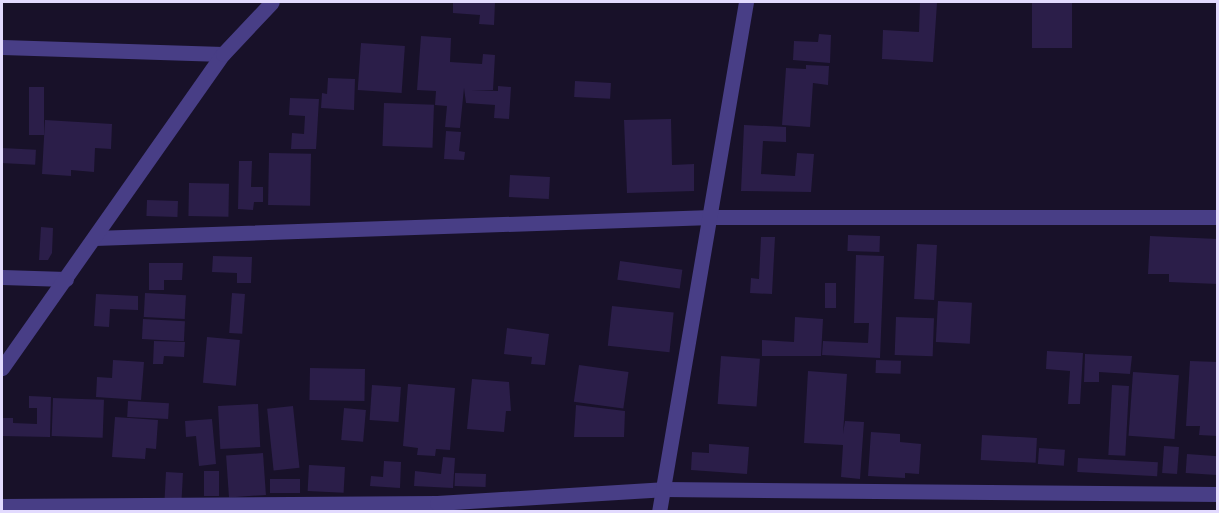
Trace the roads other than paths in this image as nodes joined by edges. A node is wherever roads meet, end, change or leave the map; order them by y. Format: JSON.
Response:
{"nodes":[{"id":1,"x":272,"y":2,"type":"edge"},
{"id":2,"x":746,"y":2,"type":"edge"},
{"id":3,"x":2,"y":47,"type":"edge"},
{"id":4,"x":223,"y":54,"type":"junction"},
{"id":5,"x":712,"y":217,"type":"junction"},
{"id":6,"x":1218,"y":217,"type":"edge"},
{"id":7,"x":94,"y":238,"type":"junction"},
{"id":8,"x":2,"y":277,"type":"edge"},
{"id":9,"x":66,"y":279,"type":"junction"},
{"id":10,"x":2,"y":368,"type":"edge"},
{"id":11,"x":663,"y":489,"type":"junction"},
{"id":12,"x":1218,"y":494,"type":"edge"},
{"id":13,"x":2,"y":506,"type":"edge"},
{"id":14,"x":659,"y":512,"type":"edge"}],
"edges":[{"from":1,"to":4,"type":"street"},
{"from":2,"to":5,"type":"street"},
{"from":3,"to":4,"type":"street"},
{"from":4,"to":7,"type":"street"},
{"from":5,"to":6,"type":"street"},
{"from":5,"to":7,"type":"street"},
{"from":5,"to":11,"type":"street"},
{"from":7,"to":9,"type":"street"},
{"from":8,"to":9,"type":"street"},
{"from":9,"to":10,"type":"street"},
{"from":11,"to":12,"type":"street"},
{"from":11,"to":13,"type":"street"},
{"from":11,"to":14,"type":"street"}]}
